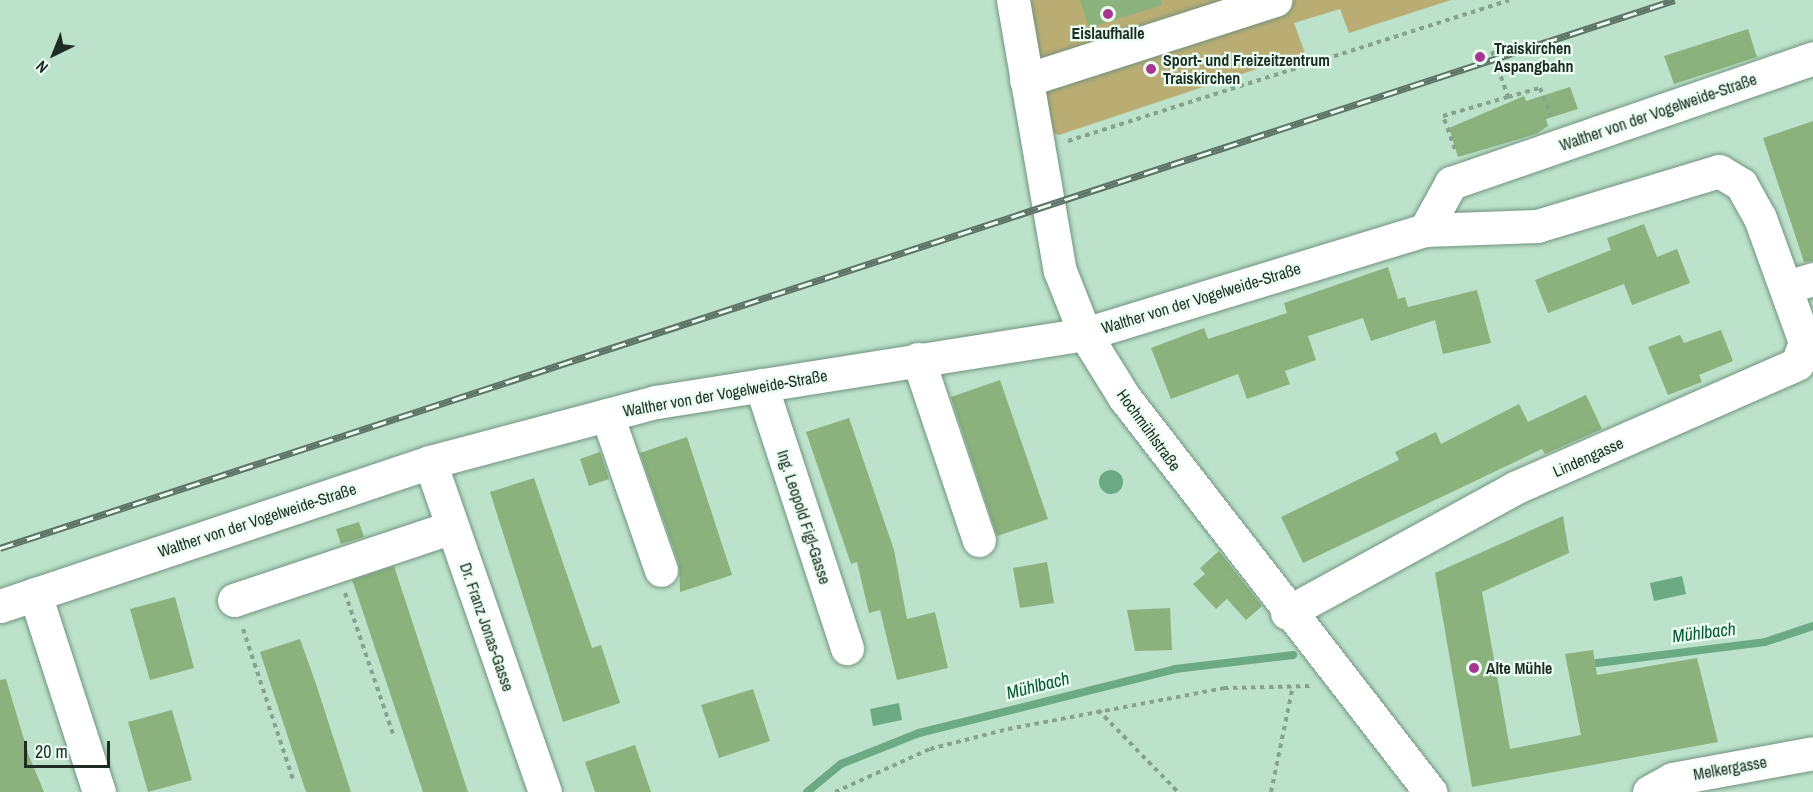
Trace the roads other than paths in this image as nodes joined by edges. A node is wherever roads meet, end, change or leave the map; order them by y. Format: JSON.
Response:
{"nodes":[{"id":1,"x":1014,"y":0,"type":"edge"},
{"id":2,"x":1275,"y":0,"type":"edge"},
{"id":3,"x":1813,"y":58,"type":"edge"},
{"id":4,"x":1026,"y":80,"type":"junction"},
{"id":5,"x":1425,"y":230,"type":"junction"},
{"id":6,"x":1800,"y":283,"type":"edge"},
{"id":7,"x":1085,"y":334,"type":"junction"},
{"id":8,"x":918,"y":359,"type":"junction"},
{"id":9,"x":760,"y":385,"type":"junction"},
{"id":10,"x":607,"y":415,"type":"junction"},
{"id":11,"x":430,"y":462,"type":"junction"},
{"id":12,"x":452,"y":527,"type":"junction"},
{"id":13,"x":979,"y":540,"type":"dead end"},
{"id":14,"x":661,"y":570,"type":"dead end"},
{"id":15,"x":35,"y":594,"type":"junction"},
{"id":16,"x":234,"y":600,"type":"road end"},
{"id":17,"x":0,"y":606,"type":"edge"},
{"id":18,"x":1287,"y":613,"type":"junction"},
{"id":19,"x":847,"y":648,"type":"dead end"},
{"id":20,"x":1813,"y":753,"type":"edge"},
{"id":21,"x":99,"y":792,"type":"edge"},
{"id":22,"x":545,"y":792,"type":"edge"},
{"id":23,"x":1430,"y":792,"type":"edge"},
{"id":24,"x":1649,"y":792,"type":"edge"}],
"edges":[{"from":1,"to":4,"type":"street","name":"Hochmühlstraße"},
{"from":2,"to":4,"type":"street"},
{"from":3,"to":5,"type":"street","name":"Walther von der Vogelweide-Straße"},
{"from":4,"to":7,"type":"street","name":"Hochmühlstraße"},
{"from":5,"to":6,"type":"street","name":"Walther von der Vogelweide-Straße"},
{"from":5,"to":7,"type":"street","name":"Walther von der Vogelweide-Straße"},
{"from":6,"to":18,"type":"street","name":"Lindengasse"},
{"from":7,"to":8,"type":"street","name":"Walther von der Vogelweide-Straße"},
{"from":7,"to":18,"type":"street","name":"Hochmühlstraße"},
{"from":8,"to":9,"type":"street","name":"Walther von der Vogelweide-Straße"},
{"from":8,"to":13,"type":"street"},
{"from":9,"to":10,"type":"street","name":"Walther von der Vogelweide-Straße"},
{"from":9,"to":19,"type":"street","name":"Ing. Leopold Figl-Gasse"},
{"from":10,"to":11,"type":"street","name":"Walther von der Vogelweide-Straße"},
{"from":10,"to":14,"type":"street"},
{"from":11,"to":12,"type":"street","name":"Dr. Franz Jonas-Gasse"},
{"from":11,"to":15,"type":"street","name":"Walther von der Vogelweide-Straße"},
{"from":12,"to":16,"type":"street"},
{"from":12,"to":22,"type":"street","name":"Dr. Franz Jonas-Gasse"},
{"from":15,"to":17,"type":"street","name":"Walther von der Vogelweide-Straße"},
{"from":15,"to":21,"type":"street"},
{"from":18,"to":23,"type":"street","name":"Hochmühlstraße"},
{"from":20,"to":24,"type":"street","name":"Melkergasse"}]}
